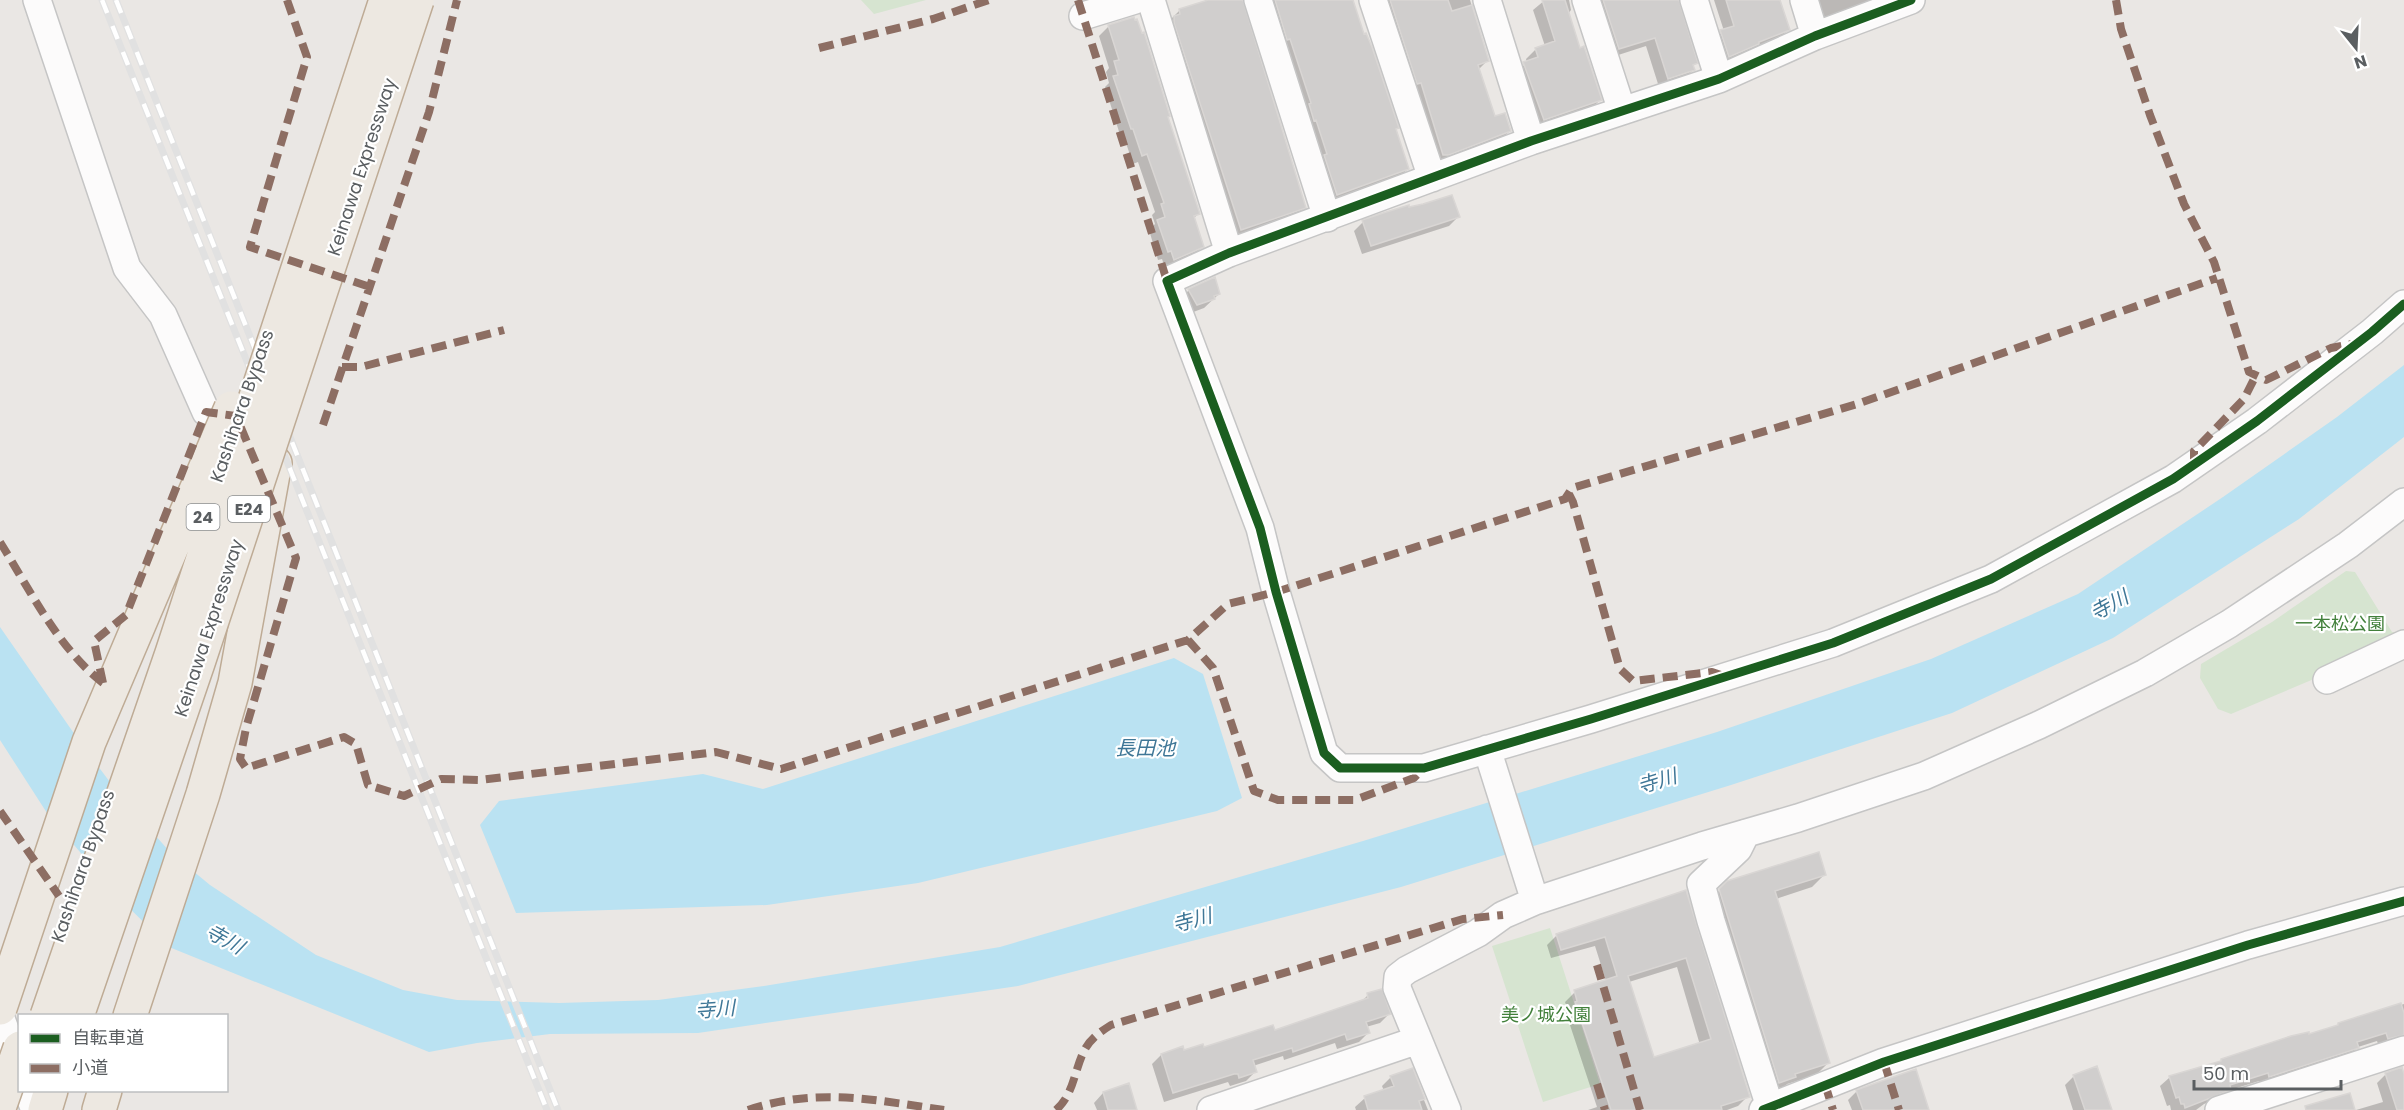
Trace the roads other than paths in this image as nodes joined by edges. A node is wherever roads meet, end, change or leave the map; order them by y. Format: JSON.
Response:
{"nodes":[{"id":1,"x":37,"y":0,"type":"edge"},
{"id":2,"x":417,"y":0,"type":"edge"},
{"id":3,"x":423,"y":0,"type":"edge"},
{"id":4,"x":1135,"y":0,"type":"edge"},
{"id":5,"x":1151,"y":0,"type":"edge"},
{"id":6,"x":1258,"y":0,"type":"edge"},
{"id":7,"x":1373,"y":0,"type":"edge"},
{"id":8,"x":1487,"y":0,"type":"edge"},
{"id":9,"x":1586,"y":0,"type":"edge"},
{"id":10,"x":1694,"y":0,"type":"edge"},
{"id":11,"x":1804,"y":0,"type":"edge"},
{"id":12,"x":1910,"y":0,"type":"edge"},
{"id":13,"x":379,"y":6,"type":"edge"},
{"id":14,"x":1083,"y":16,"type":"dead end"},
{"id":15,"x":1815,"y":36,"type":"junction"},
{"id":16,"x":1719,"y":79,"type":"junction"},
{"id":17,"x":1622,"y":111,"type":"junction"},
{"id":18,"x":1531,"y":141,"type":"junction"},
{"id":19,"x":1432,"y":178,"type":"junction"},
{"id":20,"x":1327,"y":218,"type":"junction"},
{"id":21,"x":1229,"y":253,"type":"junction"},
{"id":22,"x":285,"y":281,"type":"junction"},
{"id":23,"x":2404,"y":304,"type":"edge"},
{"id":24,"x":206,"y":412,"type":"dead end"},
{"id":25,"x":277,"y":450,"type":"junction"},
{"id":26,"x":2404,"y":502,"type":"edge"},
{"id":27,"x":2404,"y":644,"type":"edge"},
{"id":28,"x":2326,"y":680,"type":"dead end"},
{"id":29,"x":1490,"y":757,"type":"junction"},
{"id":30,"x":1746,"y":833,"type":"junction"},
{"id":31,"x":1533,"y":896,"type":"junction"},
{"id":32,"x":2404,"y":901,"type":"edge"},
{"id":33,"x":0,"y":1008,"type":"edge"},
{"id":34,"x":32,"y":1014,"type":"edge"},
{"id":35,"x":48,"y":1014,"type":"edge"},
{"id":36,"x":78,"y":1014,"type":"edge"},
{"id":37,"x":94,"y":1014,"type":"edge"},
{"id":38,"x":131,"y":1014,"type":"edge"},
{"id":39,"x":0,"y":1016,"type":"edge"},
{"id":40,"x":1418,"y":1040,"type":"junction"},
{"id":41,"x":2404,"y":1050,"type":"edge"},
{"id":42,"x":18,"y":1054,"type":"edge"},
{"id":43,"x":18,"y":1065,"type":"edge"},
{"id":44,"x":20,"y":1092,"type":"edge"},
{"id":45,"x":28,"y":1092,"type":"edge"},
{"id":46,"x":50,"y":1092,"type":"edge"},
{"id":47,"x":67,"y":1092,"type":"edge"},
{"id":48,"x":104,"y":1092,"type":"edge"},
{"id":49,"x":0,"y":1105,"type":"edge"},
{"id":50,"x":1767,"y":1108,"type":"edge"},
{"id":51,"x":15,"y":1110,"type":"edge"},
{"id":52,"x":35,"y":1110,"type":"edge"},
{"id":53,"x":45,"y":1110,"type":"edge"},
{"id":54,"x":62,"y":1110,"type":"edge"},
{"id":55,"x":99,"y":1110,"type":"edge"},
{"id":56,"x":1211,"y":1110,"type":"edge"},
{"id":57,"x":1447,"y":1110,"type":"edge"},
{"id":58,"x":2219,"y":1110,"type":"edge"}],
"edges":[{"from":1,"to":24,"type":"street"},
{"from":2,"to":36,"type":"highway","name":"Keinawa Expressway","number":"E24","bridge":true},
{"from":3,"to":25,"type":"highway"},
{"from":4,"to":14,"type":"street"},
{"from":5,"to":21,"type":"street"},
{"from":6,"to":20,"type":"street"},
{"from":7,"to":19,"type":"street"},
{"from":8,"to":18,"type":"street"},
{"from":9,"to":17,"type":"street"},
{"from":10,"to":16,"type":"street"},
{"from":11,"to":15,"type":"street"},
{"from":12,"to":15,"type":"street"},
{"from":13,"to":22,"type":"highway","name":"Kashihara Bypass","number":"24"},
{"from":13,"to":35,"type":"highway","name":"Keinawa Expressway","number":"E24","bridge":true},
{"from":15,"to":16,"type":"street"},
{"from":16,"to":17,"type":"street"},
{"from":17,"to":18,"type":"street"},
{"from":18,"to":19,"type":"street"},
{"from":19,"to":20,"type":"street"},
{"from":20,"to":21,"type":"street"},
{"from":21,"to":29,"type":"street"},
{"from":22,"to":33,"type":"highway","bridge":true},
{"from":22,"to":34,"type":"highway","name":"Kashihara Bypass","number":"24"},
{"from":23,"to":29,"type":"street"},
{"from":25,"to":37,"type":"highway"},
{"from":25,"to":38,"type":"highway"},
{"from":26,"to":30,"type":"street"},
{"from":27,"to":28,"type":"street"},
{"from":29,"to":31,"type":"street"},
{"from":30,"to":31,"type":"street"},
{"from":30,"to":50,"type":"street"},
{"from":31,"to":40,"type":"street"},
{"from":32,"to":50,"type":"street"},
{"from":39,"to":43,"type":"street"},
{"from":40,"to":56,"type":"street"},
{"from":40,"to":57,"type":"street"},
{"from":41,"to":58,"type":"street"},
{"from":42,"to":49,"type":"highway","bridge":true},
{"from":44,"to":51,"type":"highway"},
{"from":45,"to":52,"type":"street"},
{"from":46,"to":53,"type":"highway"},
{"from":47,"to":54,"type":"highway"},
{"from":48,"to":55,"type":"highway"}]}
